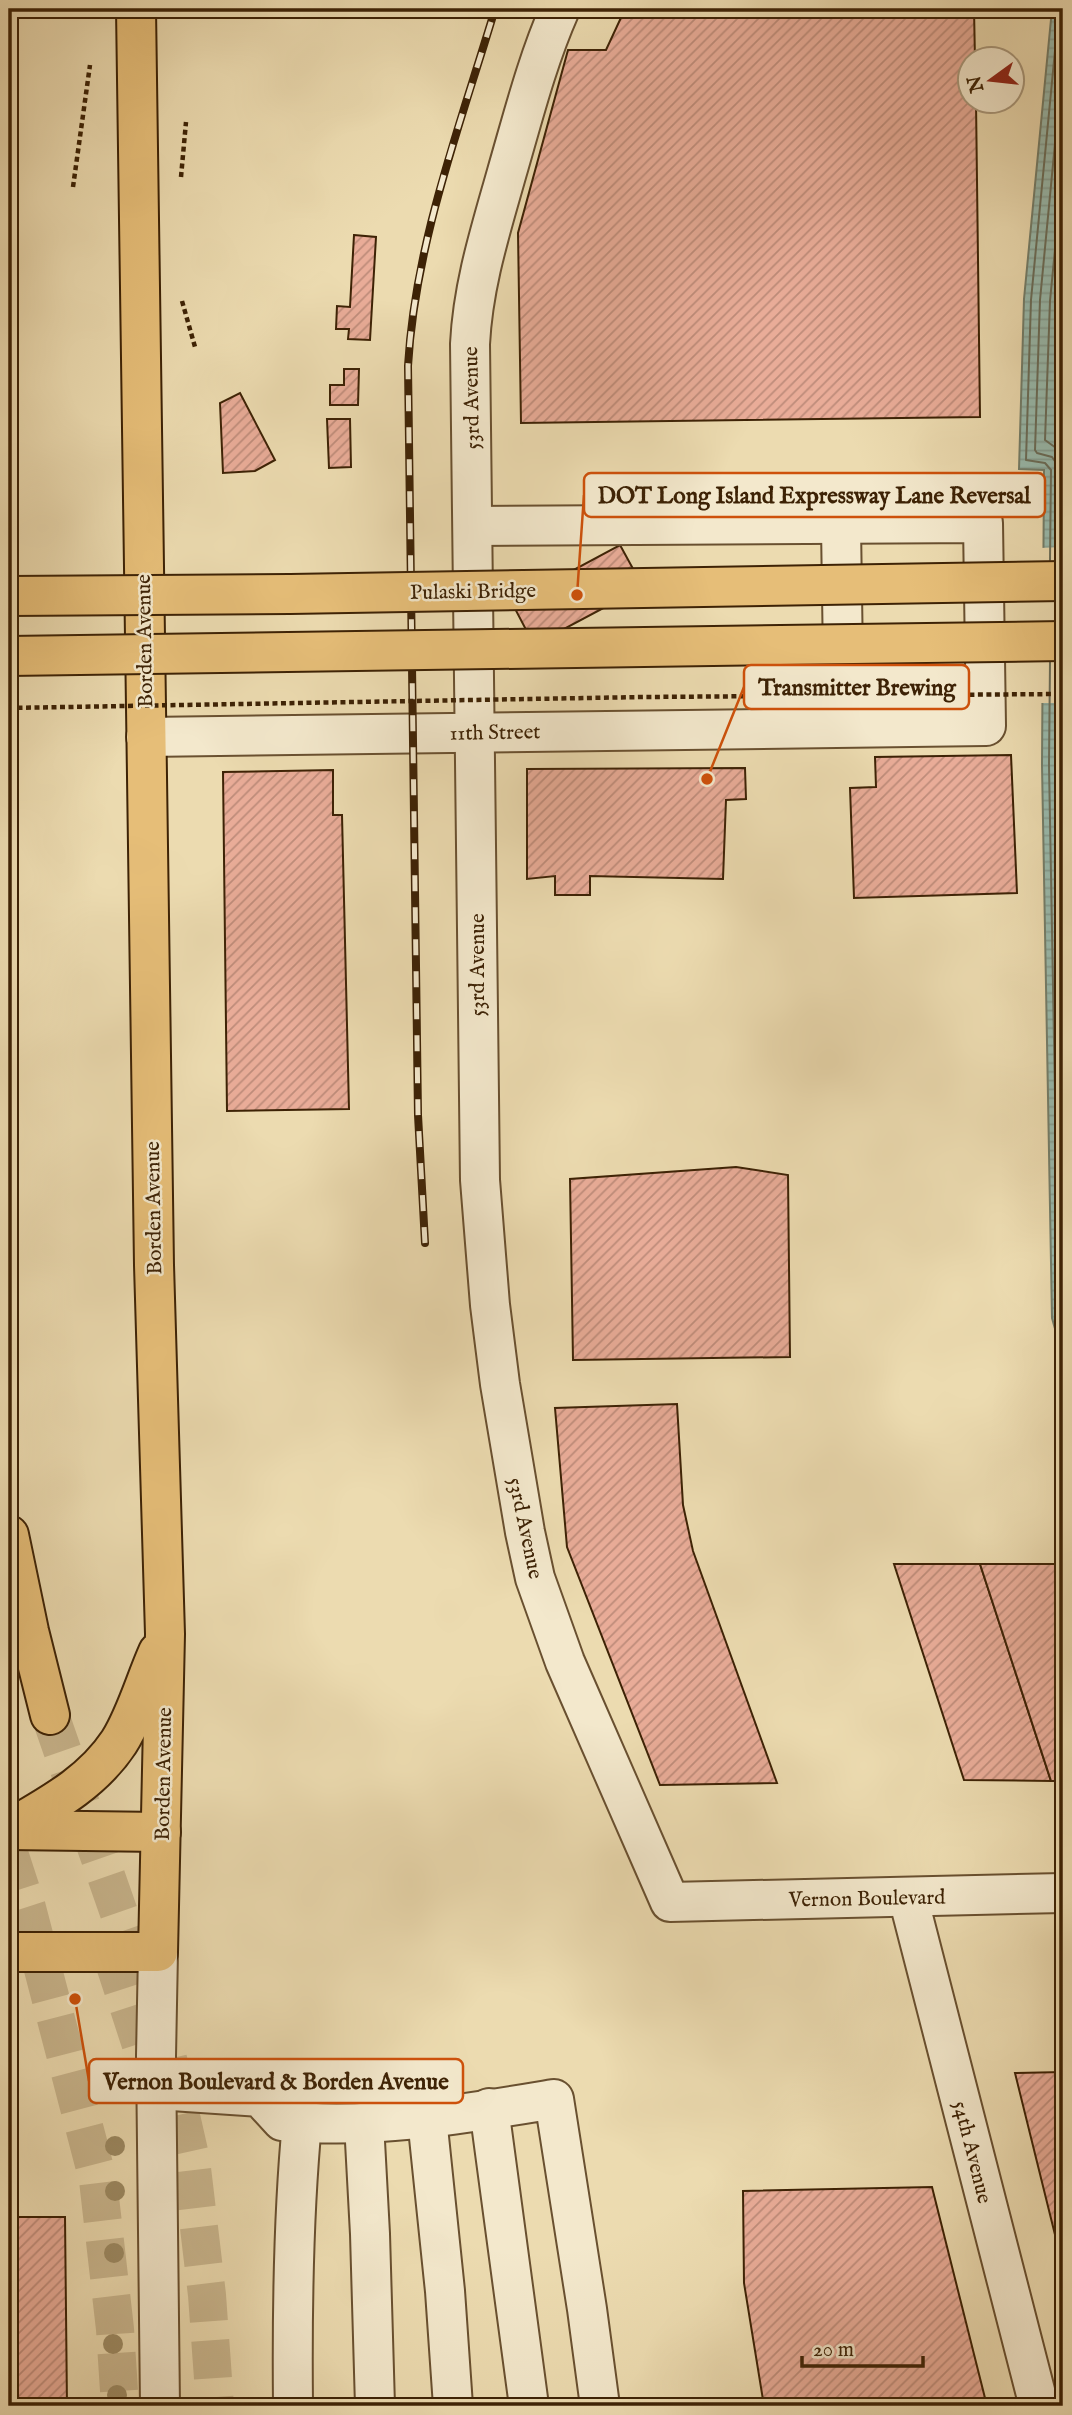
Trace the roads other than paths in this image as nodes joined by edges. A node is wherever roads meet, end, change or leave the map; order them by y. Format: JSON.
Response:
{"nodes":[{"id":1,"x":136,"y":9,"type":"edge"},
{"id":2,"x":561,"y":9,"type":"edge"},
{"id":3,"x":473,"y":526,"type":"junction"},
{"id":4,"x":841,"y":526,"type":"junction"},
{"id":5,"x":1063,"y":580,"type":"edge"},
{"id":6,"x":9,"y":596,"type":"edge"},
{"id":7,"x":9,"y":608,"type":"edge"},
{"id":8,"x":144,"y":610,"type":"junction"},
{"id":9,"x":1063,"y":641,"type":"edge"},
{"id":10,"x":9,"y":656,"type":"edge"},
{"id":11,"x":145,"y":665,"type":"junction"},
{"id":12,"x":9,"y":679,"type":"edge"},
{"id":13,"x":844,"y":727,"type":"junction"},
{"id":14,"x":475,"y":733,"type":"junction"},
{"id":15,"x":146,"y":737,"type":"junction"},
{"id":16,"x":9,"y":1535,"type":"edge"},
{"id":17,"x":9,"y":1629,"type":"edge"},
{"id":18,"x":165,"y":1634,"type":"junction"},
{"id":19,"x":9,"y":1829,"type":"edge"},
{"id":20,"x":161,"y":1832,"type":"junction"},
{"id":21,"x":1063,"y":1893,"type":"edge"},
{"id":22,"x":908,"y":1897,"type":"junction"},
{"id":23,"x":670,"y":1902,"type":"joint"},
{"id":24,"x":9,"y":1952,"type":"edge"},
{"id":25,"x":158,"y":1952,"type":"junction"},
{"id":26,"x":157,"y":2090,"type":"junction"},
{"id":27,"x":489,"y":2109,"type":"junction"},
{"id":28,"x":427,"y":2118,"type":"junction"},
{"id":29,"x":302,"y":2123,"type":"junction"},
{"id":30,"x":364,"y":2123,"type":"junction"},
{"id":31,"x":160,"y":2406,"type":"edge"},
{"id":32,"x":293,"y":2406,"type":"edge"},
{"id":33,"x":375,"y":2406,"type":"edge"},
{"id":34,"x":453,"y":2406,"type":"edge"},
{"id":35,"x":529,"y":2406,"type":"edge"},
{"id":36,"x":600,"y":2406,"type":"edge"},
{"id":37,"x":1039,"y":2406,"type":"edge"}],
"edges":[{"from":1,"to":8,"type":"main road","name":"Borden Avenue"},
{"from":2,"to":3,"type":"street","name":"53rd Avenue"},
{"from":3,"to":4,"type":"street","name":"11th Street"},
{"from":3,"to":14,"type":"street","name":"53rd Avenue"},
{"from":4,"to":13,"type":"street"},
{"from":4,"to":13,"type":"street","name":"11th Street"},
{"from":5,"to":6,"type":"main road","name":"Pulaski Bridge","bridge":true},
{"from":7,"to":8,"type":"main road"},
{"from":8,"to":11,"type":"main road","name":"Borden Avenue"},
{"from":9,"to":10,"type":"main road","bridge":true},
{"from":11,"to":12,"type":"main road"},
{"from":11,"to":15,"type":"main road","name":"Borden Avenue"},
{"from":13,"to":14,"type":"street","name":"11th Street"},
{"from":14,"to":15,"type":"street","name":"11th Street"},
{"from":14,"to":23,"type":"street","name":"53rd Avenue"},
{"from":15,"to":18,"type":"main road","name":"Borden Avenue"},
{"from":16,"to":17,"type":"main road"},
{"from":18,"to":19,"type":"main road"},
{"from":18,"to":20,"type":"main road","name":"Borden Avenue"},
{"from":19,"to":20,"type":"main road"},
{"from":20,"to":25,"type":"main road","name":"Borden Avenue"},
{"from":21,"to":22,"type":"street","name":"Vernon Boulevard"},
{"from":22,"to":23,"type":"street","name":"Vernon Boulevard"},
{"from":22,"to":37,"type":"street","name":"54th Avenue"},
{"from":24,"to":25,"type":"main road"},
{"from":25,"to":26,"type":"street","name":"Borden Avenue"},
{"from":26,"to":29,"type":"street"},
{"from":26,"to":31,"type":"street","name":"Borden Avenue"},
{"from":27,"to":28,"type":"street"},
{"from":27,"to":35,"type":"street"},
{"from":27,"to":36,"type":"street"},
{"from":28,"to":30,"type":"street"},
{"from":28,"to":34,"type":"street"},
{"from":29,"to":30,"type":"street"},
{"from":29,"to":32,"type":"street"},
{"from":30,"to":33,"type":"street"}]}
